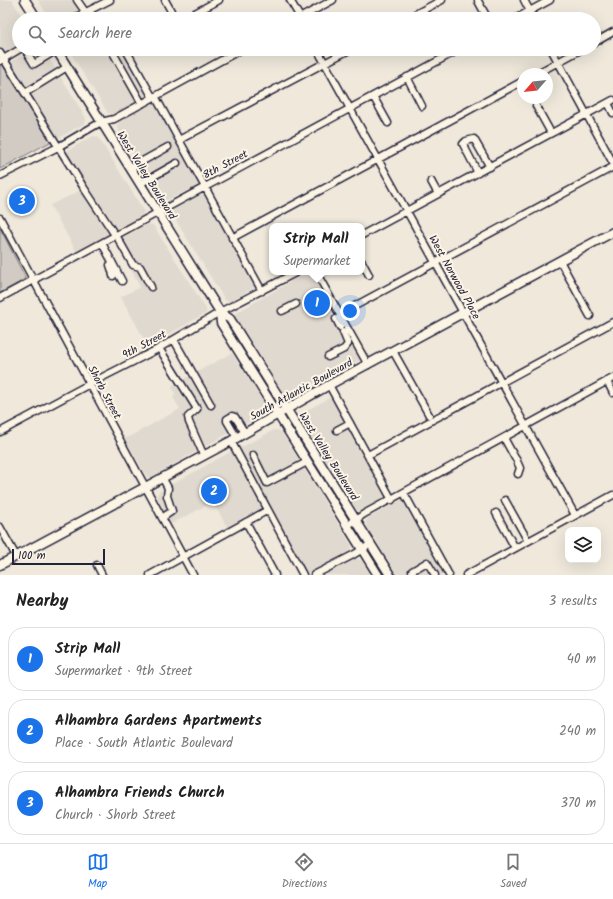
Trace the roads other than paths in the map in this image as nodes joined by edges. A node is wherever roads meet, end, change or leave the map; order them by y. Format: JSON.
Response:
{"nodes":[{"id":1,"x":25,"y":0,"type":"edge"},
{"id":2,"x":77,"y":0,"type":"edge"},
{"id":3,"x":110,"y":0,"type":"edge"},
{"id":4,"x":165,"y":0,"type":"edge"},
{"id":5,"x":219,"y":0,"type":"edge"},
{"id":6,"x":290,"y":0,"type":"edge"},
{"id":7,"x":333,"y":0,"type":"edge"},
{"id":8,"x":442,"y":0,"type":"edge"},
{"id":9,"x":524,"y":0,"type":"edge"},
{"id":10,"x":550,"y":0,"type":"edge"},
{"id":11,"x":478,"y":1,"type":"dead end"},
{"id":12,"x":170,"y":11,"type":"dead end"},
{"id":13,"x":530,"y":11,"type":"joint"},
{"id":14,"x":33,"y":12,"type":"edge"},
{"id":15,"x":88,"y":12,"type":"joint"},
{"id":16,"x":197,"y":12,"type":"edge"},
{"id":17,"x":296,"y":12,"type":"edge"},
{"id":18,"x":312,"y":12,"type":"edge"},
{"id":19,"x":419,"y":12,"type":"edge"},
{"id":20,"x":484,"y":12,"type":"edge"},
{"id":21,"x":613,"y":32,"type":"edge"},
{"id":22,"x":601,"y":39,"type":"edge"},
{"id":23,"x":0,"y":53,"type":"edge"},
{"id":24,"x":12,"y":54,"type":"edge"},
{"id":25,"x":29,"y":56,"type":"edge"},
{"id":26,"x":47,"y":56,"type":"edge"},
{"id":27,"x":60,"y":56,"type":"edge"},
{"id":28,"x":115,"y":56,"type":"edge"},
{"id":29,"x":130,"y":56,"type":"edge"},
{"id":30,"x":229,"y":56,"type":"edge"},
{"id":31,"x":321,"y":56,"type":"edge"},
{"id":32,"x":338,"y":56,"type":"edge"},
{"id":33,"x":447,"y":56,"type":"edge"},
{"id":34,"x":555,"y":56,"type":"edge"},
{"id":35,"x":570,"y":56,"type":"edge"},
{"id":36,"x":2,"y":60,"type":"edge"},
{"id":37,"x":559,"y":62,"type":"junction"},
{"id":38,"x":325,"y":63,"type":"junction"},
{"id":39,"x":67,"y":67,"type":"junction"},
{"id":40,"x":548,"y":68,"type":"edge"},
{"id":41,"x":407,"y":78,"type":"junction"},
{"id":42,"x":517,"y":84,"type":"edge"},
{"id":43,"x":25,"y":93,"type":"junction"},
{"id":44,"x":373,"y":96,"type":"junction"},
{"id":45,"x":154,"y":97,"type":"junction"},
{"id":46,"x":610,"y":102,"type":"edge"},
{"id":47,"x":142,"y":104,"type":"junction"},
{"id":48,"x":422,"y":106,"type":"dead end"},
{"id":49,"x":536,"y":106,"type":"dead end"},
{"id":50,"x":350,"y":108,"type":"junction"},
{"id":51,"x":613,"y":113,"type":"edge"},
{"id":52,"x":586,"y":114,"type":"junction"},
{"id":53,"x":101,"y":122,"type":"junction"},
{"id":54,"x":388,"y":124,"type":"dead end"},
{"id":55,"x":551,"y":134,"type":"junction"},
{"id":56,"x":179,"y":140,"type":"junction"},
{"id":57,"x":58,"y":147,"type":"junction"},
{"id":58,"x":168,"y":147,"type":"dead end"},
{"id":59,"x":378,"y":160,"type":"junction"},
{"id":60,"x":177,"y":163,"type":"dead end"},
{"id":61,"x":613,"y":163,"type":"edge"},
{"id":62,"x":490,"y":166,"type":"junction"},
{"id":63,"x":613,"y":166,"type":"edge"},
{"id":64,"x":130,"y":168,"type":"junction"},
{"id":65,"x":478,"y":173,"type":"junction"},
{"id":66,"x":0,"y":176,"type":"edge"},
{"id":67,"x":431,"y":181,"type":"dead end"},
{"id":68,"x":140,"y":184,"type":"junction"},
{"id":69,"x":204,"y":186,"type":"junction"},
{"id":70,"x":438,"y":194,"type":"junction"},
{"id":71,"x":407,"y":211,"type":"junction"},
{"id":72,"x":158,"y":212,"type":"junction"},
{"id":73,"x":0,"y":218,"type":"edge"},
{"id":74,"x":613,"y":232,"type":"edge"},
{"id":75,"x":365,"y":233,"type":"edge"},
{"id":76,"x":115,"y":235,"type":"junction"},
{"id":77,"x":232,"y":238,"type":"junction"},
{"id":78,"x":100,"y":244,"type":"junction"},
{"id":79,"x":560,"y":261,"type":"junction"},
{"id":80,"x":436,"y":262,"type":"junction"},
{"id":81,"x":365,"y":268,"type":"edge"},
{"id":82,"x":291,"y":275,"type":"edge"},
{"id":83,"x":317,"y":275,"type":"edge"},
{"id":84,"x":369,"y":275,"type":"dead end"},
{"id":85,"x":112,"y":276,"type":"dead end"},
{"id":86,"x":34,"y":280,"type":"junction"},
{"id":87,"x":122,"y":282,"type":"dead end"},
{"id":88,"x":151,"y":287,"type":"dead end"},
{"id":89,"x":262,"y":291,"type":"junction"},
{"id":90,"x":0,"y":298,"type":"edge"},
{"id":91,"x":296,"y":304,"type":"dead end"},
{"id":92,"x":220,"y":312,"type":"junction"},
{"id":93,"x":282,"y":312,"type":"dead end"},
{"id":94,"x":464,"y":313,"type":"junction"},
{"id":95,"x":590,"y":316,"type":"dead end"},
{"id":96,"x":338,"y":317,"type":"junction"},
{"id":97,"x":613,"y":322,"type":"edge"},
{"id":98,"x":174,"y":340,"type":"junction"},
{"id":99,"x":159,"y":348,"type":"junction"},
{"id":100,"x":393,"y":351,"type":"junction"},
{"id":101,"x":328,"y":357,"type":"dead end"},
{"id":102,"x":368,"y":365,"type":"junction"},
{"id":103,"x":613,"y":378,"type":"edge"},
{"id":104,"x":607,"y":381,"type":"junction"},
{"id":105,"x":502,"y":382,"type":"junction"},
{"id":106,"x":90,"y":384,"type":"junction"},
{"id":107,"x":329,"y":385,"type":"junction"},
{"id":108,"x":613,"y":393,"type":"edge"},
{"id":109,"x":211,"y":405,"type":"dead end"},
{"id":110,"x":287,"y":409,"type":"junction"},
{"id":111,"x":277,"y":415,"type":"junction"},
{"id":112,"x":428,"y":415,"type":"dead end"},
{"id":113,"x":350,"y":423,"type":"junction"},
{"id":114,"x":525,"y":426,"type":"junction"},
{"id":115,"x":337,"y":430,"type":"dead end"},
{"id":116,"x":0,"y":432,"type":"edge"},
{"id":117,"x":245,"y":433,"type":"junction"},
{"id":118,"x":504,"y":438,"type":"junction"},
{"id":119,"x":234,"y":440,"type":"junction"},
{"id":120,"x":253,"y":455,"type":"dead end"},
{"id":121,"x":368,"y":455,"type":"junction"},
{"id":122,"x":204,"y":456,"type":"junction"},
{"id":123,"x":307,"y":462,"type":"junction"},
{"id":124,"x":518,"y":474,"type":"dead end"},
{"id":125,"x":162,"y":477,"type":"junction"},
{"id":126,"x":145,"y":486,"type":"junction"},
{"id":127,"x":404,"y":493,"type":"junction"},
{"id":128,"x":613,"y":495,"type":"edge"},
{"id":129,"x":392,"y":500,"type":"junction"},
{"id":130,"x":505,"y":500,"type":"dead end"},
{"id":131,"x":268,"y":510,"type":"junction"},
{"id":132,"x":496,"y":514,"type":"dead end"},
{"id":133,"x":575,"y":515,"type":"junction"},
{"id":134,"x":162,"y":518,"type":"junction"},
{"id":135,"x":356,"y":520,"type":"junction"},
{"id":136,"x":246,"y":522,"type":"junction"},
{"id":137,"x":347,"y":526,"type":"junction"},
{"id":138,"x":0,"y":527,"type":"edge"},
{"id":139,"x":0,"y":534,"type":"edge"},
{"id":140,"x":528,"y":541,"type":"junction"},
{"id":141,"x":371,"y":544,"type":"junction"},
{"id":142,"x":515,"y":548,"type":"junction"},
{"id":143,"x":362,"y":550,"type":"junction"},
{"id":144,"x":15,"y":557,"type":"junction"},
{"id":145,"x":183,"y":557,"type":"junction"},
{"id":146,"x":0,"y":565,"type":"edge"},
{"id":147,"x":97,"y":566,"type":"dead end"},
{"id":148,"x":102,"y":575,"type":"edge"},
{"id":149,"x":150,"y":575,"type":"edge"},
{"id":150,"x":193,"y":575,"type":"edge"},
{"id":151,"x":275,"y":575,"type":"edge"},
{"id":152,"x":304,"y":575,"type":"edge"},
{"id":153,"x":314,"y":575,"type":"edge"},
{"id":154,"x":378,"y":575,"type":"edge"},
{"id":155,"x":390,"y":575,"type":"edge"},
{"id":156,"x":413,"y":575,"type":"edge"},
{"id":157,"x":435,"y":575,"type":"edge"},
{"id":158,"x":449,"y":575,"type":"edge"},
{"id":159,"x":466,"y":575,"type":"edge"}],
"edges":[{"from":1,"to":14,"type":"main road"},
{"from":2,"to":15,"type":"street"},
{"from":3,"to":15,"type":"street"},
{"from":4,"to":12,"type":"street"},
{"from":5,"to":16,"type":"street"},
{"from":6,"to":17,"type":"street"},
{"from":7,"to":18,"type":"street"},
{"from":8,"to":19,"type":"street"},
{"from":9,"to":13,"type":"street"},
{"from":10,"to":13,"type":"street"},
{"from":11,"to":20,"type":"street"},
{"from":21,"to":22,"type":"street"},
{"from":23,"to":36,"type":"street"},
{"from":24,"to":36,"type":"street"},
{"from":25,"to":26,"type":"street"},
{"from":27,"to":39,"type":"main road","name":"West Valley Boulevard"},
{"from":28,"to":47,"type":"street"},
{"from":29,"to":45,"type":"street"},
{"from":30,"to":45,"type":"street"},
{"from":31,"to":38,"type":"street","name":"West Norwood Place"},
{"from":32,"to":38,"type":"street"},
{"from":33,"to":41,"type":"street","name":"8th Street"},
{"from":34,"to":37,"type":"street"},
{"from":35,"to":37,"type":"street"},
{"from":36,"to":43,"type":"street"},
{"from":37,"to":40,"type":"street"},
{"from":37,"to":52,"type":"street"},
{"from":38,"to":50,"type":"street","name":"West Norwood Place"},
{"from":38,"to":56,"type":"street"},
{"from":39,"to":43,"type":"street"},
{"from":39,"to":53,"type":"main road","name":"West Valley Boulevard"},
{"from":41,"to":44,"type":"street","name":"8th Street"},
{"from":41,"to":48,"type":"street"},
{"from":42,"to":59,"type":"street"},
{"from":43,"to":57,"type":"street"},
{"from":44,"to":50,"type":"street","name":"8th Street"},
{"from":44,"to":54,"type":"street"},
{"from":45,"to":47,"type":"street"},
{"from":45,"to":56,"type":"street"},
{"from":46,"to":51,"type":"street"},
{"from":46,"to":52,"type":"street"},
{"from":47,"to":53,"type":"street"},
{"from":49,"to":55,"type":"street"},
{"from":50,"to":59,"type":"street","name":"West Norwood Place"},
{"from":50,"to":69,"type":"street","name":"8th Street"},
{"from":52,"to":55,"type":"street"},
{"from":52,"to":61,"type":"street"},
{"from":53,"to":57,"type":"street"},
{"from":53,"to":64,"type":"main road","name":"West Valley Boulevard"},
{"from":55,"to":62,"type":"street"},
{"from":56,"to":69,"type":"street"},
{"from":57,"to":66,"type":"street"},
{"from":57,"to":76,"type":"street"},
{"from":58,"to":64,"type":"street"},
{"from":59,"to":71,"type":"street","name":"West Norwood Place"},
{"from":59,"to":77,"type":"street"},
{"from":60,"to":68,"type":"street"},
{"from":62,"to":65,"type":"street"},
{"from":62,"to":65,"type":"street"},
{"from":63,"to":80,"type":"street"},
{"from":64,"to":68,"type":"main road","name":"West Valley Boulevard"},
{"from":65,"to":70,"type":"street"},
{"from":67,"to":70,"type":"street"},
{"from":68,"to":72,"type":"main road","name":"West Valley Boulevard"},
{"from":69,"to":72,"type":"street","name":"8th Street"},
{"from":69,"to":77,"type":"street"},
{"from":70,"to":71,"type":"street"},
{"from":71,"to":75,"type":"street"},
{"from":71,"to":80,"type":"street","name":"West Norwood Place"},
{"from":72,"to":76,"type":"street","name":"8th Street"},
{"from":72,"to":92,"type":"main road","name":"West Valley Boulevard"},
{"from":73,"to":86,"type":"street","name":"Shorb Street"},
{"from":74,"to":79,"type":"main road","name":"South Atlantic Boulevard"},
{"from":76,"to":78,"type":"street","name":"8th Street"},
{"from":76,"to":88,"type":"street"},
{"from":77,"to":89,"type":"street"},
{"from":78,"to":85,"type":"street"},
{"from":78,"to":86,"type":"street","name":"8th Street"},
{"from":78,"to":87,"type":"street"},
{"from":79,"to":94,"type":"main road","name":"South Atlantic Boulevard"},
{"from":79,"to":95,"type":"street"},
{"from":80,"to":94,"type":"street","name":"West Norwood Place"},
{"from":80,"to":96,"type":"street"},
{"from":81,"to":84,"type":"street"},
{"from":82,"to":89,"type":"street","name":"9th Street"},
{"from":83,"to":96,"type":"street"},
{"from":86,"to":90,"type":"street","name":"8th Street"},
{"from":86,"to":106,"type":"street","name":"Shorb Street"},
{"from":89,"to":92,"type":"street","name":"9th Street"},
{"from":91,"to":93,"type":"street"},
{"from":92,"to":98,"type":"street","name":"9th Street"},
{"from":92,"to":110,"type":"main road","name":"West Valley Boulevard"},
{"from":92,"to":111,"type":"main road","name":"West Valley Boulevard"},
{"from":94,"to":100,"type":"main road","name":"South Atlantic Boulevard"},
{"from":94,"to":105,"type":"street","name":"West Norwood Place"},
{"from":96,"to":101,"type":"street"},
{"from":96,"to":102,"type":"street"},
{"from":97,"to":105,"type":"street"},
{"from":98,"to":99,"type":"street","name":"9th Street"},
{"from":98,"to":109,"type":"street"},
{"from":99,"to":106,"type":"street","name":"9th Street"},
{"from":99,"to":122,"type":"street"},
{"from":100,"to":102,"type":"main road","name":"South Atlantic Boulevard"},
{"from":100,"to":112,"type":"street"},
{"from":102,"to":107,"type":"main road","name":"South Atlantic Boulevard"},
{"from":103,"to":104,"type":"street"},
{"from":104,"to":108,"type":"street"},
{"from":104,"to":114,"type":"street"},
{"from":105,"to":114,"type":"street","name":"West Norwood Place"},
{"from":105,"to":121,"type":"street"},
{"from":106,"to":116,"type":"street","name":"9th Street"},
{"from":106,"to":126,"type":"street","name":"Shorb Street"},
{"from":107,"to":110,"type":"main road","name":"South Atlantic Boulevard"},
{"from":107,"to":113,"type":"street"},
{"from":110,"to":111,"type":"main road","name":"South Atlantic Boulevard"},
{"from":110,"to":135,"type":"main road","name":"West Valley Boulevard"},
{"from":111,"to":117,"type":"main road","name":"South Atlantic Boulevard"},
{"from":111,"to":123,"type":"main road","name":"West Valley Boulevard"},
{"from":113,"to":115,"type":"street"},
{"from":113,"to":121,"type":"street"},
{"from":114,"to":118,"type":"street"},
{"from":114,"to":133,"type":"street","name":"West Norwood Place"},
{"from":117,"to":119,"type":"main road","name":"South Atlantic Boulevard"},
{"from":117,"to":119,"type":"street"},
{"from":118,"to":124,"type":"street"},
{"from":118,"to":127,"type":"street"},
{"from":119,"to":122,"type":"main road","name":"South Atlantic Boulevard"},
{"from":119,"to":131,"type":"street"},
{"from":120,"to":123,"type":"street"},
{"from":121,"to":129,"type":"street"},
{"from":122,"to":125,"type":"main road","name":"South Atlantic Boulevard"},
{"from":123,"to":137,"type":"main road","name":"West Valley Boulevard"},
{"from":125,"to":126,"type":"main road","name":"South Atlantic Boulevard"},
{"from":125,"to":134,"type":"street"},
{"from":126,"to":134,"type":"street","name":"Shorb Street"},
{"from":126,"to":144,"type":"main road","name":"South Atlantic Boulevard"},
{"from":127,"to":129,"type":"street"},
{"from":127,"to":158,"type":"street"},
{"from":128,"to":133,"type":"street"},
{"from":129,"to":135,"type":"street"},
{"from":130,"to":140,"type":"street"},
{"from":131,"to":136,"type":"street"},
{"from":131,"to":152,"type":"street"},
{"from":132,"to":142,"type":"street"},
{"from":133,"to":140,"type":"street"},
{"from":134,"to":145,"type":"street","name":"Shorb Street"},
{"from":135,"to":137,"type":"street"},
{"from":135,"to":141,"type":"main road","name":"West Valley Boulevard"},
{"from":136,"to":145,"type":"street"},
{"from":136,"to":151,"type":"street"},
{"from":137,"to":143,"type":"main road","name":"West Valley Boulevard"},
{"from":138,"to":144,"type":"street"},
{"from":139,"to":144,"type":"street"},
{"from":140,"to":142,"type":"street"},
{"from":141,"to":143,"type":"street"},
{"from":141,"to":155,"type":"main road","name":"West Valley Boulevard"},
{"from":142,"to":159,"type":"street"},
{"from":143,"to":153,"type":"street"},
{"from":143,"to":154,"type":"main road","name":"West Valley Boulevard"},
{"from":144,"to":146,"type":"main road","name":"South Atlantic Boulevard"},
{"from":145,"to":149,"type":"street"},
{"from":145,"to":150,"type":"street","name":"Shorb Street"},
{"from":147,"to":148,"type":"street"},
{"from":156,"to":157,"type":"street"}]}
